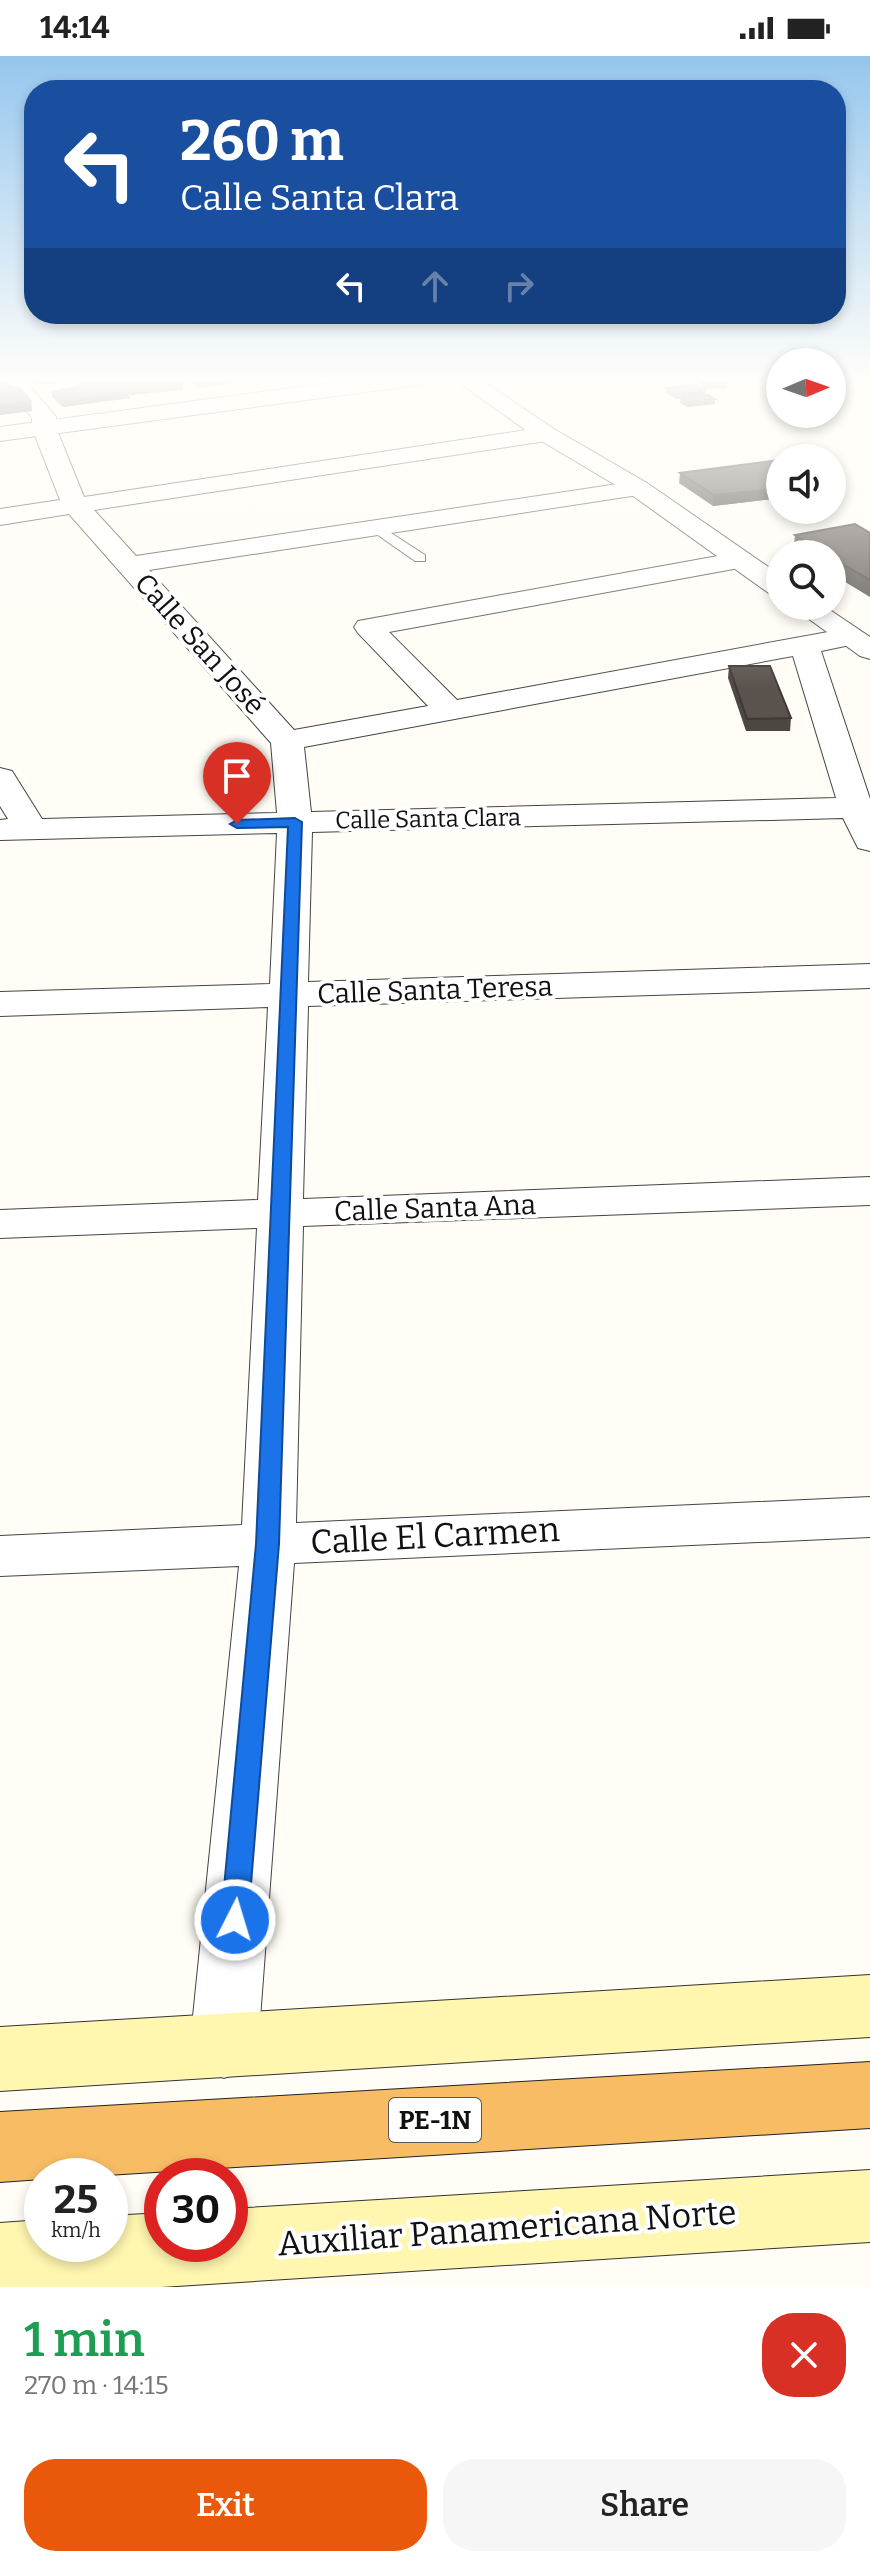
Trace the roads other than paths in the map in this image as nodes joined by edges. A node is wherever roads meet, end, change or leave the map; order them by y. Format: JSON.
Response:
{"nodes":[{"id":1,"x":66,"y":481,"type":"edge"},
{"id":2,"x":233,"y":481,"type":"edge"},
{"id":3,"x":626,"y":481,"type":"edge"},
{"id":4,"x":638,"y":488,"type":"junction"},
{"id":5,"x":75,"y":505,"type":"junction"},
{"id":6,"x":0,"y":517,"type":"edge"},
{"id":7,"x":377,"y":528,"type":"junction"},
{"id":8,"x":420,"y":558,"type":"dead end"},
{"id":9,"x":740,"y":560,"type":"junction"},
{"id":10,"x":130,"y":565,"type":"junction"},
{"id":11,"x":766,"y":578,"type":"edge"},
{"id":12,"x":825,"y":620,"type":"edge"},
{"id":13,"x":860,"y":644,"type":"edge"},
{"id":14,"x":805,"y":647,"type":"junction"},
{"id":15,"x":451,"y":712,"type":"junction"},
{"id":16,"x":287,"y":741,"type":"junction"},
{"id":17,"x":0,"y":778,"type":"edge"},
{"id":18,"x":856,"y":808,"type":"junction"},
{"id":19,"x":295,"y":822,"type":"junction"},
{"id":20,"x":16,"y":830,"type":"edge"},
{"id":21,"x":870,"y":841,"type":"edge"},
{"id":22,"x":870,"y":976,"type":"edge"},
{"id":23,"x":289,"y":994,"type":"junction"},
{"id":24,"x":0,"y":1004,"type":"edge"},
{"id":25,"x":870,"y":1191,"type":"edge"},
{"id":26,"x":280,"y":1213,"type":"junction"},
{"id":27,"x":0,"y":1224,"type":"edge"},
{"id":28,"x":870,"y":1517,"type":"edge"},
{"id":29,"x":268,"y":1544,"type":"junction"},
{"id":30,"x":0,"y":1556,"type":"edge"},
{"id":31,"x":870,"y":2006,"type":"edge"},
{"id":32,"x":224,"y":2046,"type":"junction"},
{"id":33,"x":0,"y":2059,"type":"edge"},
{"id":34,"x":870,"y":2095,"type":"edge"},
{"id":35,"x":0,"y":2147,"type":"edge"},
{"id":36,"x":870,"y":2206,"type":"edge"},
{"id":37,"x":0,"y":2260,"type":"edge"}],
"edges":[{"from":1,"to":5,"type":"street","name":"Calle San José"},
{"from":2,"to":5,"type":"street"},
{"from":3,"to":4,"type":"street"},
{"from":4,"to":7,"type":"street"},
{"from":4,"to":9,"type":"street"},
{"from":5,"to":6,"type":"street"},
{"from":5,"to":10,"type":"street","name":"Calle San José"},
{"from":7,"to":8,"type":"lane"},
{"from":7,"to":10,"type":"street"},
{"from":9,"to":11,"type":"street"},
{"from":9,"to":15,"type":"street"},
{"from":10,"to":16,"type":"street","name":"Calle San José"},
{"from":12,"to":13,"type":"street"},
{"from":13,"to":14,"type":"street"},
{"from":14,"to":15,"type":"street"},
{"from":14,"to":18,"type":"street"},
{"from":15,"to":16,"type":"street"},
{"from":16,"to":19,"type":"street","name":"Calle San José"},
{"from":17,"to":20,"type":"street"},
{"from":18,"to":19,"type":"street","name":"Calle Santa Clara"},
{"from":18,"to":21,"type":"street"},
{"from":19,"to":20,"type":"street","name":"Calle Santa Clara"},
{"from":19,"to":23,"type":"street","name":"Calle San José"},
{"from":22,"to":23,"type":"street","name":"Calle Santa Teresa"},
{"from":23,"to":24,"type":"street","name":"Calle Santa Teresa"},
{"from":23,"to":26,"type":"street","name":"Calle San José"},
{"from":25,"to":26,"type":"street","name":"Calle Santa Ana"},
{"from":26,"to":27,"type":"street","name":"Calle Santa Ana"},
{"from":26,"to":29,"type":"street","name":"Calle San José"},
{"from":28,"to":29,"type":"street","name":"Calle El Carmen"},
{"from":29,"to":30,"type":"street","name":"Calle El Carmen"},
{"from":29,"to":32,"type":"street","name":"Calle San José"},
{"from":31,"to":32,"type":"main road"},
{"from":32,"to":33,"type":"main road"},
{"from":34,"to":35,"type":"highway","number":"PE-1N"},
{"from":36,"to":37,"type":"main road","name":"Auxiliar Panamericana Norte"}]}
